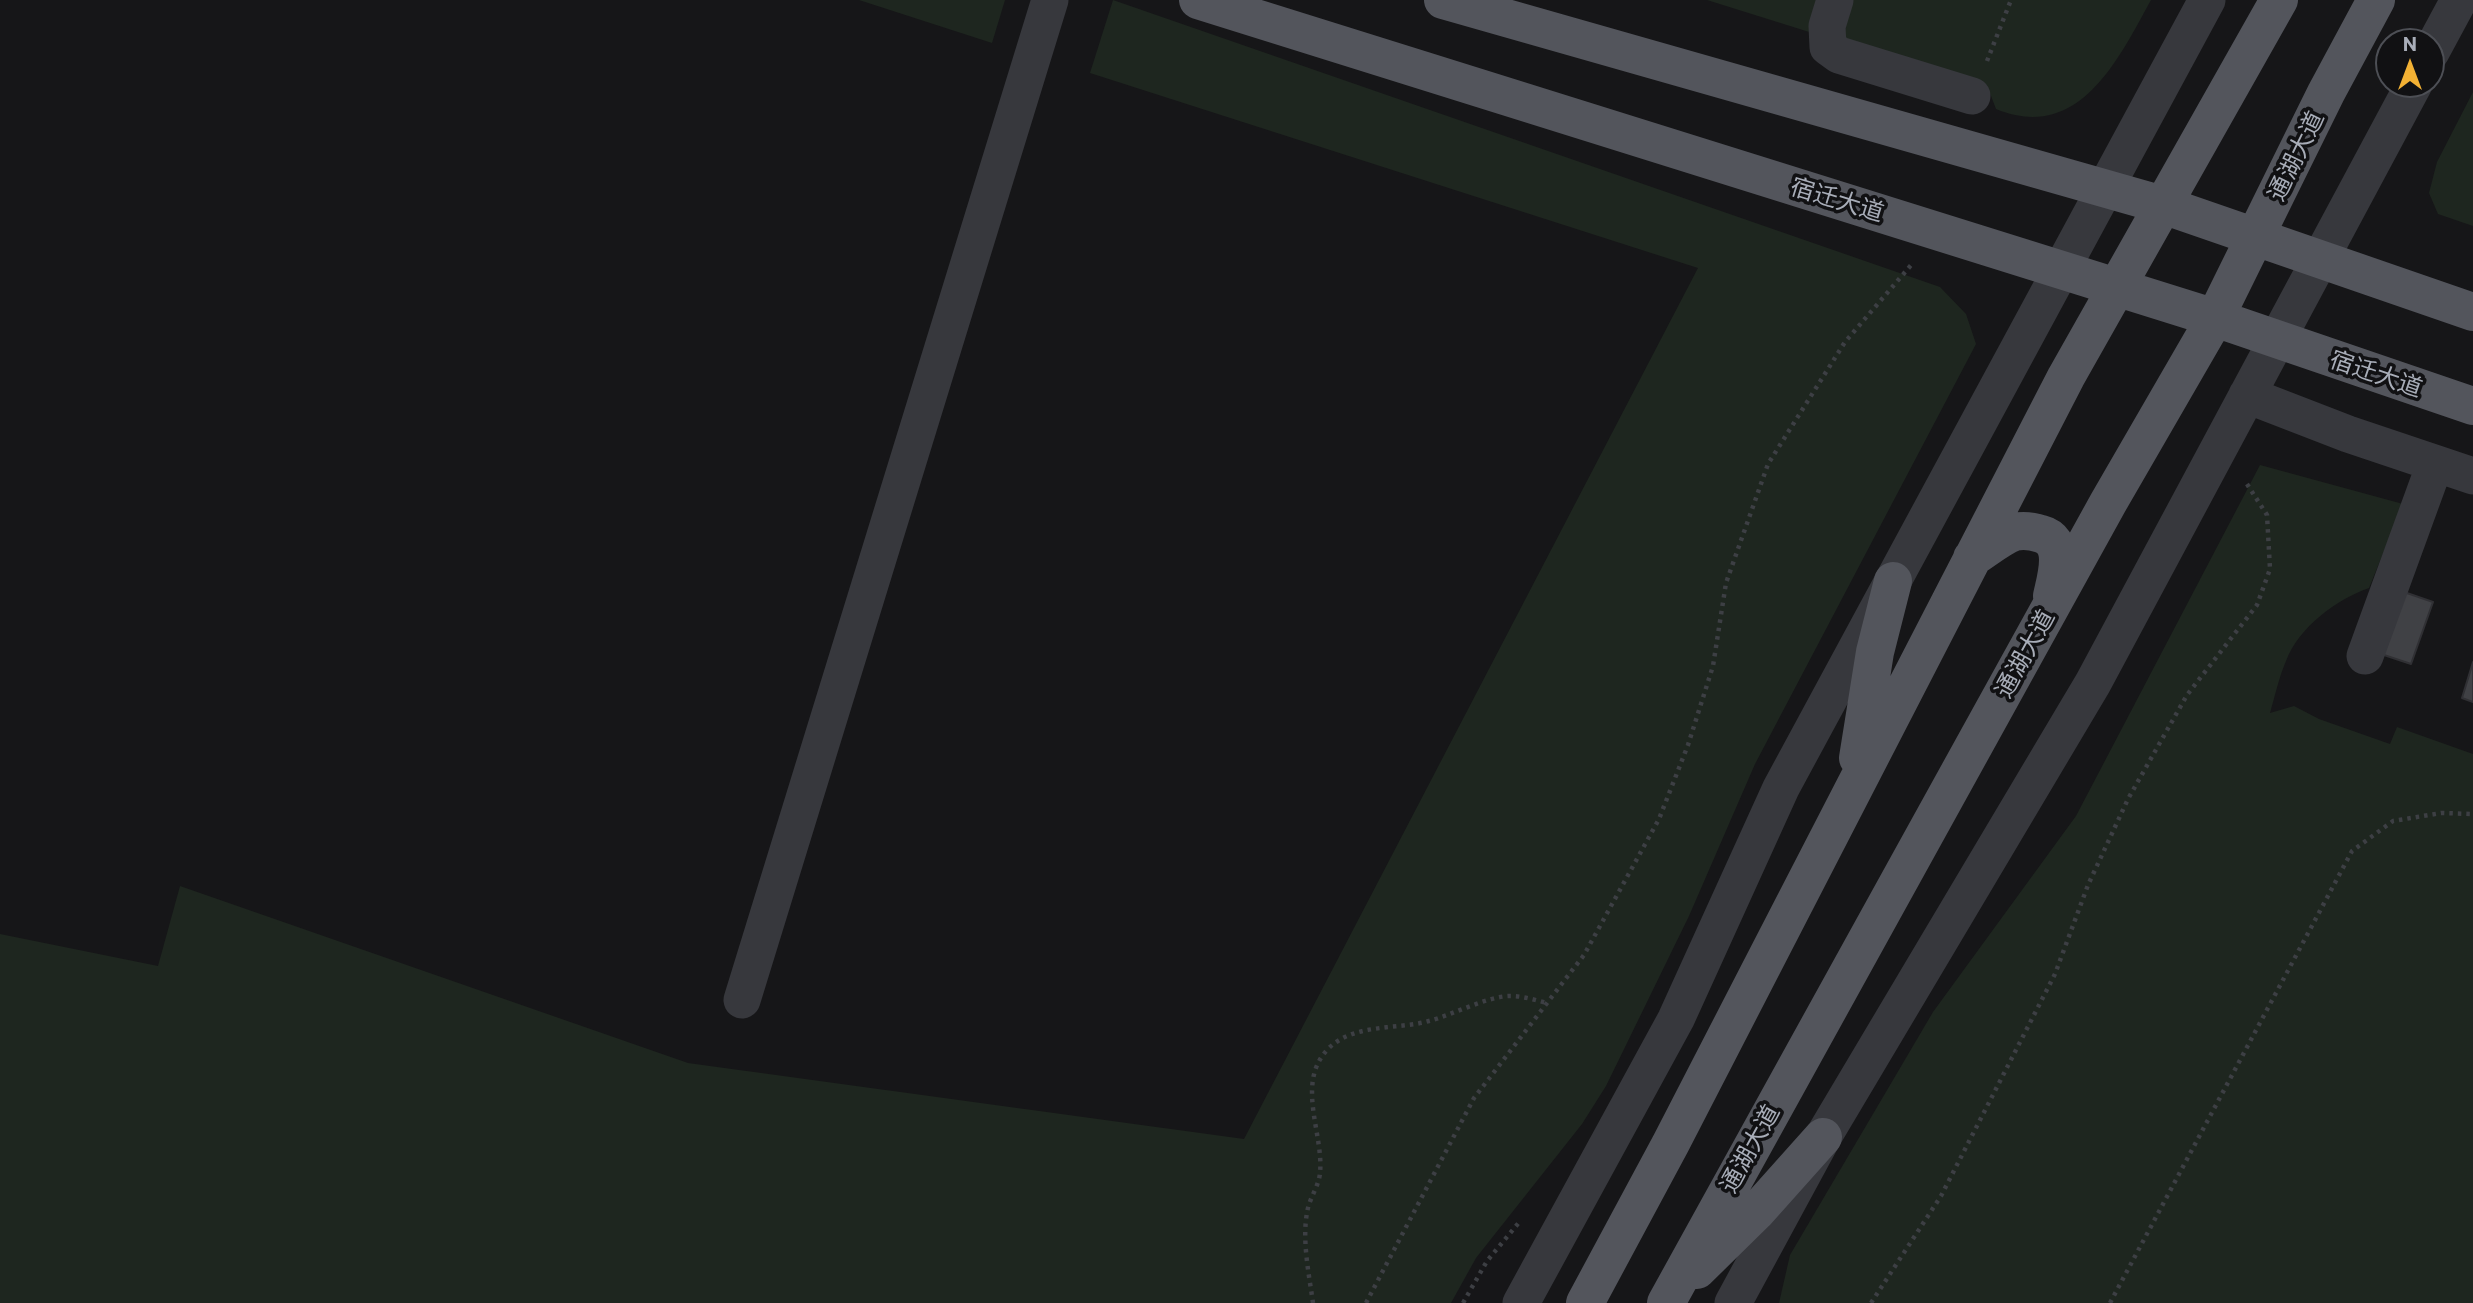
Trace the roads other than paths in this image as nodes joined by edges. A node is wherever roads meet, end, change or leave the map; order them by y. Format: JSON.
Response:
{"nodes":[{"id":1,"x":1050,"y":0,"type":"edge"},
{"id":2,"x":1198,"y":0,"type":"edge"},
{"id":3,"x":1443,"y":0,"type":"edge"},
{"id":4,"x":1835,"y":0,"type":"edge"},
{"id":5,"x":2207,"y":0,"type":"edge"},
{"id":6,"x":2279,"y":0,"type":"edge"},
{"id":7,"x":2375,"y":0,"type":"edge"},
{"id":8,"x":2459,"y":0,"type":"edge"},
{"id":9,"x":2444,"y":28,"type":"edge"},
{"id":10,"x":1972,"y":96,"type":"dead end"},
{"id":11,"x":2406,"y":98,"type":"edge"},
{"id":12,"x":2106,"y":190,"type":"junction"},
{"id":13,"x":2163,"y":205,"type":"junction"},
{"id":14,"x":2258,"y":236,"type":"junction"},
{"id":15,"x":2321,"y":257,"type":"junction"},
{"id":16,"x":2063,"y":270,"type":"junction"},
{"id":17,"x":2116,"y":286,"type":"junction"},
{"id":18,"x":2473,"y":312,"type":"edge"},
{"id":19,"x":2215,"y":318,"type":"junction"},
{"id":20,"x":2277,"y":340,"type":"junction"},
{"id":21,"x":2247,"y":395,"type":"junction"},
{"id":22,"x":2473,"y":406,"type":"edge"},
{"id":23,"x":2435,"y":464,"type":"junction"},
{"id":24,"x":2473,"y":476,"type":"edge"},
{"id":25,"x":1972,"y":558,"type":"junction"},
{"id":26,"x":1893,"y":581,"type":"junction"},
{"id":27,"x":2048,"y":612,"type":"junction"},
{"id":28,"x":2365,"y":656,"type":"dead end"},
{"id":29,"x":1853,"y":792,"type":"junction"},
{"id":30,"x":741,"y":1000,"type":"dead end"},
{"id":31,"x":1823,"y":1137,"type":"junction"},
{"id":32,"x":1667,"y":1301,"type":"edge"},
{"id":33,"x":1521,"y":1303,"type":"edge"},
{"id":34,"x":1585,"y":1303,"type":"edge"},
{"id":35,"x":1734,"y":1303,"type":"edge"}],
"edges":[{"from":1,"to":30,"type":"street"},
{"from":2,"to":16,"type":"main road","name":"宿迁大道"},
{"from":3,"to":12,"type":"main road"},
{"from":4,"to":10,"type":"street"},
{"from":5,"to":12,"type":"street"},
{"from":6,"to":13,"type":"main road"},
{"from":7,"to":14,"type":"main road","name":"通湖大道"},
{"from":8,"to":9,"type":"street"},
{"from":11,"to":15,"type":"street"},
{"from":12,"to":13,"type":"main road"},
{"from":12,"to":16,"type":"street"},
{"from":13,"to":14,"type":"main road"},
{"from":13,"to":17,"type":"main road"},
{"from":14,"to":15,"type":"main road"},
{"from":14,"to":19,"type":"main road","name":"通湖大道"},
{"from":15,"to":18,"type":"main road"},
{"from":15,"to":20,"type":"street"},
{"from":16,"to":17,"type":"main road","name":"宿迁大道"},
{"from":16,"to":26,"type":"street"},
{"from":17,"to":19,"type":"main road","name":"宿迁大道"},
{"from":17,"to":25,"type":"main road"},
{"from":19,"to":20,"type":"main road","name":"宿迁大道"},
{"from":19,"to":27,"type":"main road","name":"通湖大道"},
{"from":20,"to":21,"type":"street"},
{"from":20,"to":22,"type":"main road","name":"宿迁大道"},
{"from":21,"to":23,"type":"street"},
{"from":21,"to":31,"type":"street"},
{"from":23,"to":24,"type":"street"},
{"from":23,"to":28,"type":"street"},
{"from":25,"to":27,"type":"main road"},
{"from":25,"to":29,"type":"main road"},
{"from":26,"to":29,"type":"main road"},
{"from":26,"to":33,"type":"street"},
{"from":27,"to":32,"type":"main road","name":"通湖大道"},
{"from":29,"to":34,"type":"main road"},
{"from":31,"to":32,"type":"main road"},
{"from":31,"to":35,"type":"street"}]}
